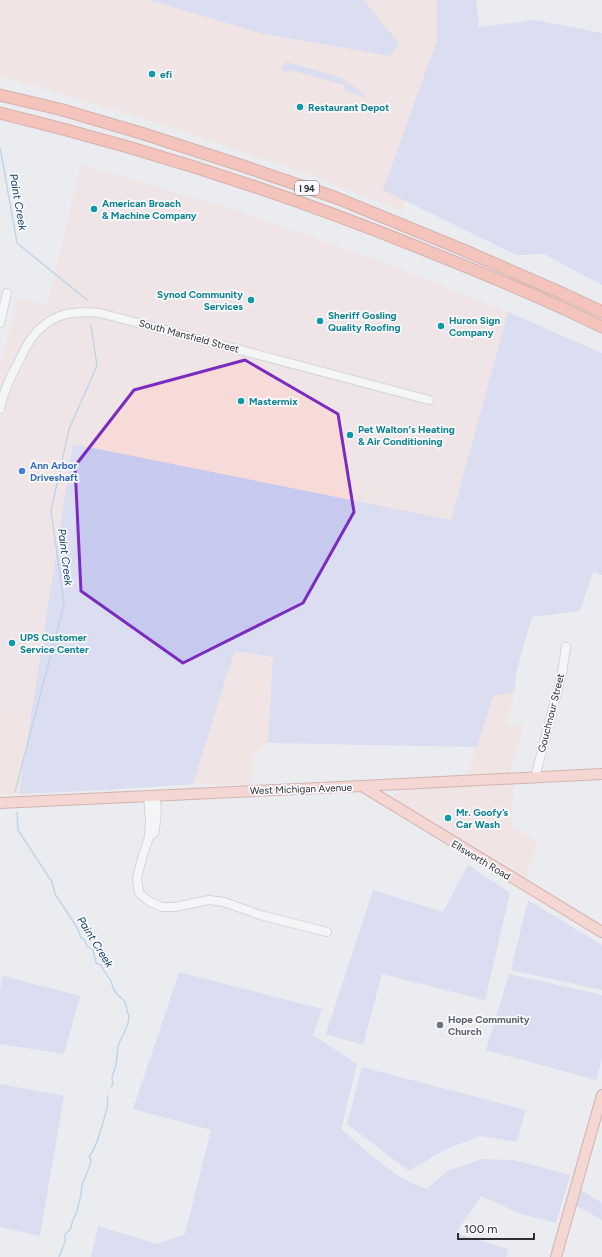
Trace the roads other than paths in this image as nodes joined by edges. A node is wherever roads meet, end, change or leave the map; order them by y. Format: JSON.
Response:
{"nodes":[{"id":1,"x":0,"y":95,"type":"edge"},
{"id":2,"x":0,"y":113,"type":"edge"},
{"id":3,"x":7,"y":293,"type":"dead end"},
{"id":4,"x":602,"y":312,"type":"edge"},
{"id":5,"x":0,"y":323,"type":"edge"},
{"id":6,"x":602,"y":327,"type":"edge"},
{"id":7,"x":429,"y":400,"type":"dead end"},
{"id":8,"x":0,"y":409,"type":"edge"},
{"id":9,"x":566,"y":647,"type":"dead end"},
{"id":10,"x":602,"y":774,"type":"edge"},
{"id":11,"x":535,"y":778,"type":"junction"},
{"id":12,"x":362,"y":786,"type":"junction"},
{"id":13,"x":151,"y":796,"type":"junction"},
{"id":14,"x":0,"y":803,"type":"edge"},
{"id":15,"x":327,"y":932,"type":"dead end"},
{"id":16,"x":602,"y":932,"type":"edge"},
{"id":17,"x":601,"y":1102,"type":"edge"},
{"id":18,"x":556,"y":1257,"type":"edge"}],
"edges":[{"from":1,"to":4,"type":"highway","number":"I 94"},
{"from":2,"to":6,"type":"highway","number":"I 94"},
{"from":3,"to":5,"type":"street"},
{"from":7,"to":8,"type":"street","name":"South Mansfield Street"},
{"from":9,"to":11,"type":"street","name":"Gouchnour Street"},
{"from":10,"to":11,"type":"main road","name":"West Michigan Avenue"},
{"from":11,"to":12,"type":"main road","name":"West Michigan Avenue"},
{"from":12,"to":13,"type":"main road","name":"West Michigan Avenue"},
{"from":12,"to":16,"type":"main road","name":"Ellsworth Road"},
{"from":13,"to":14,"type":"main road","name":"West Michigan Avenue"},
{"from":13,"to":15,"type":"street"},
{"from":17,"to":18,"type":"main road"}]}
